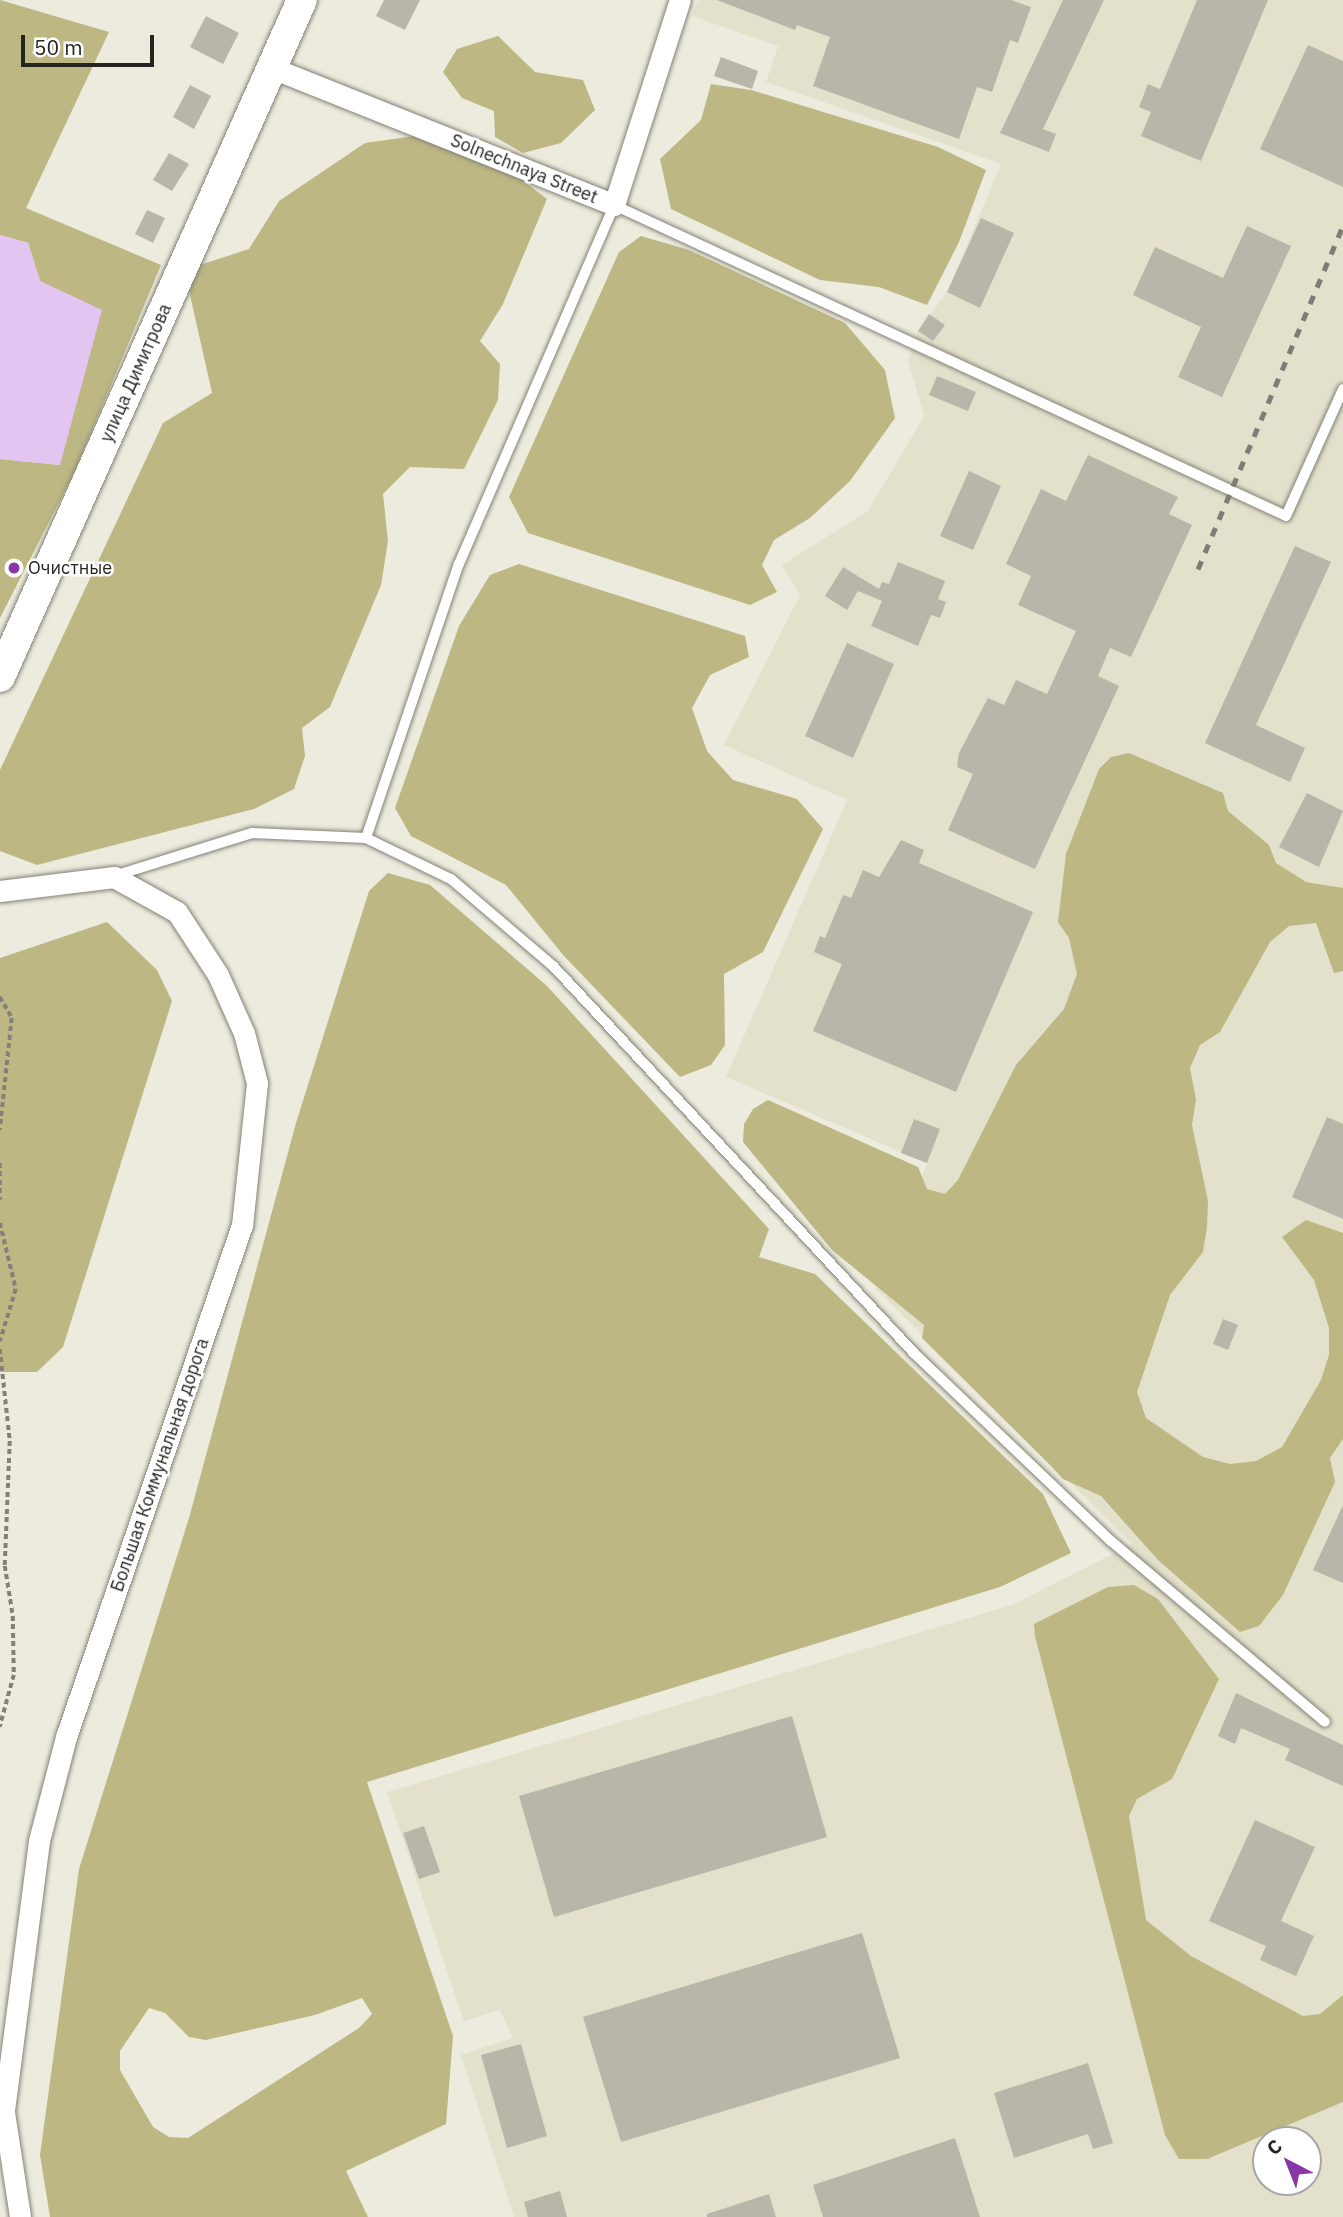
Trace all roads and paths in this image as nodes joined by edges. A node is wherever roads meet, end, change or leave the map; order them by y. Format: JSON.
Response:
{"nodes":[{"id":1,"x":302,"y":0,"type":"edge"},
{"id":2,"x":680,"y":0,"type":"edge"},
{"id":3,"x":272,"y":68,"type":"junction"},
{"id":4,"x":614,"y":205,"type":"junction"},
{"id":5,"x":1343,"y":389,"type":"edge"},
{"id":6,"x":0,"y":677,"type":"edge"},
{"id":7,"x":366,"y":838,"type":"junction"},
{"id":8,"x":114,"y":877,"type":"junction"},
{"id":9,"x":0,"y":891,"type":"edge"},
{"id":10,"x":0,"y":997,"type":"edge"},
{"id":11,"x":0,"y":1130,"type":"edge"},
{"id":12,"x":0,"y":1163,"type":"edge"},
{"id":13,"x":0,"y":1200,"type":"edge"},
{"id":14,"x":0,"y":1223,"type":"edge"},
{"id":15,"x":0,"y":1342,"type":"edge"},
{"id":16,"x":0,"y":1349,"type":"edge"},
{"id":17,"x":1325,"y":1723,"type":"dead end"},
{"id":18,"x":0,"y":1727,"type":"edge"},
{"id":19,"x":2,"y":2112,"type":"edge"},
{"id":20,"x":20,"y":2217,"type":"edge"}],
"edges":[{"from":1,"to":3,"type":"street","name":"улица Димитрова"},
{"from":2,"to":4,"type":"street","name":"Solnechnaya Street"},
{"from":3,"to":4,"type":"street","name":"Solnechnaya Street"},
{"from":3,"to":6,"type":"street","name":"улица Димитрова"},
{"from":4,"to":5,"type":"lane"},
{"from":4,"to":7,"type":"lane"},
{"from":7,"to":8,"type":"lane"},
{"from":7,"to":17,"type":"lane"},
{"from":8,"to":9,"type":"street"},
{"from":8,"to":19,"type":"street","name":"Большая Коммунальная дорога"},
{"from":10,"to":11,"type":"path"},
{"from":12,"to":13,"type":"path"},
{"from":14,"to":15,"type":"path"},
{"from":16,"to":18,"type":"path"},
{"from":19,"to":20,"type":"street","name":"Большая Коммунальная дорога"}]}
